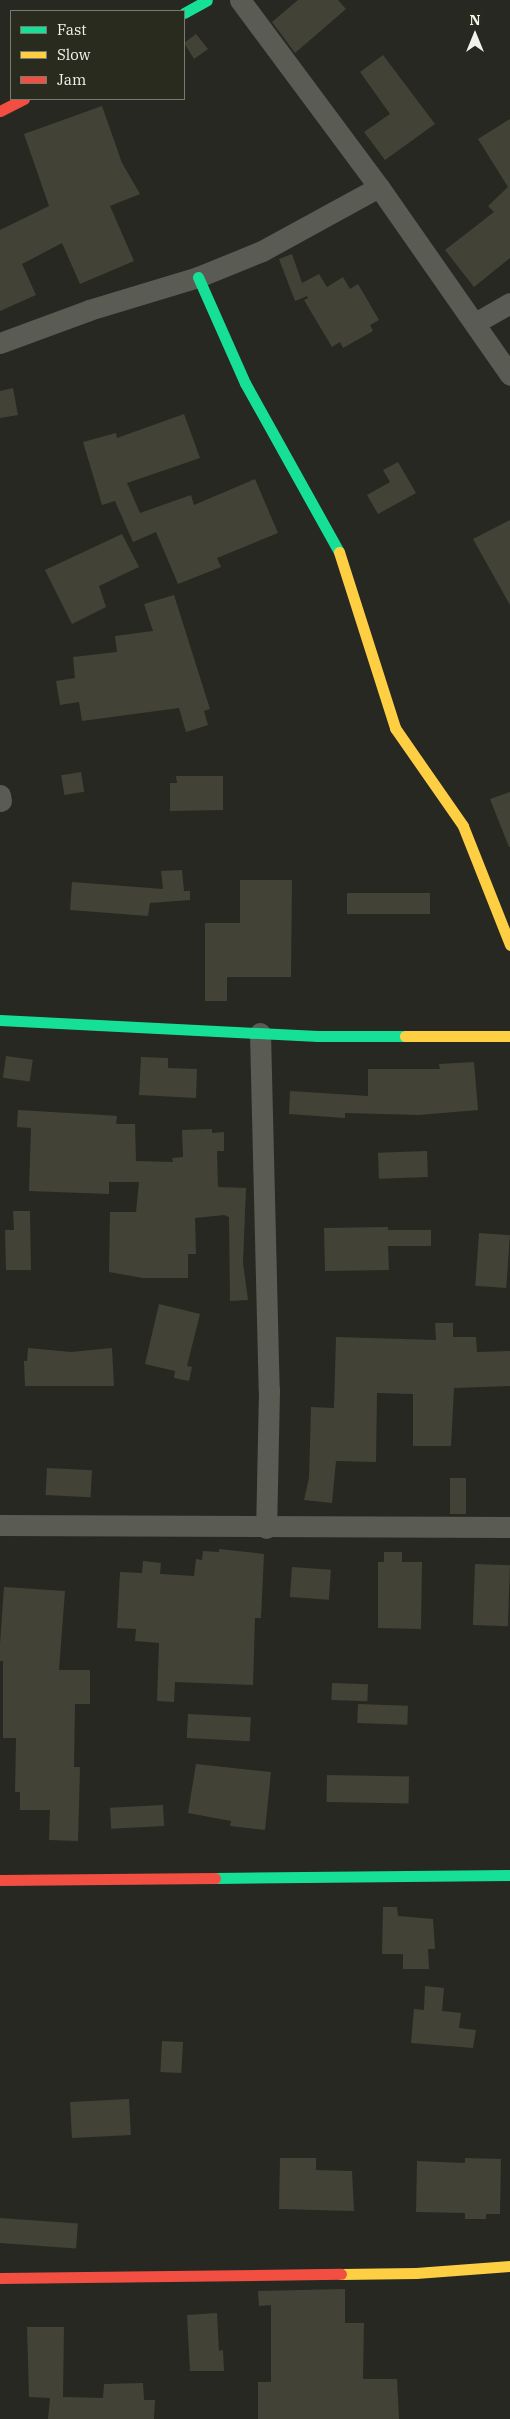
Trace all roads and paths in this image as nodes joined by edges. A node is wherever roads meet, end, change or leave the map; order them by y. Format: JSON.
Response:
{"nodes":[{"id":1,"x":207,"y":0,"type":"edge"},
{"id":2,"x":240,"y":0,"type":"edge"},
{"id":3,"x":185,"y":12,"type":"edge"},
{"id":4,"x":22,"y":100,"type":"edge"},
{"id":5,"x":0,"y":111,"type":"edge"},
{"id":6,"x":378,"y":187,"type":"junction"},
{"id":7,"x":198,"y":277,"type":"junction"},
{"id":8,"x":510,"y":303,"type":"edge"},
{"id":9,"x":475,"y":323,"type":"junction"},
{"id":10,"x":0,"y":343,"type":"edge"},
{"id":11,"x":510,"y":375,"type":"edge"},
{"id":12,"x":510,"y":945,"type":"edge"},
{"id":13,"x":0,"y":1020,"type":"edge"},
{"id":14,"x":260,"y":1033,"type":"junction"},
{"id":15,"x":510,"y":1036,"type":"edge"},
{"id":16,"x":0,"y":1525,"type":"edge"},
{"id":17,"x":510,"y":1527,"type":"edge"},
{"id":18,"x":266,"y":1528,"type":"junction"},
{"id":19,"x":510,"y":1875,"type":"edge"},
{"id":20,"x":0,"y":1880,"type":"edge"},
{"id":21,"x":510,"y":2266,"type":"edge"},
{"id":22,"x":0,"y":2278,"type":"edge"}],
"edges":[{"from":1,"to":3,"type":"street"},
{"from":2,"to":6,"type":"street"},
{"from":4,"to":5,"type":"street"},
{"from":6,"to":7,"type":"street"},
{"from":6,"to":9,"type":"street"},
{"from":7,"to":10,"type":"street"},
{"from":7,"to":12,"type":"street"},
{"from":8,"to":9,"type":"street"},
{"from":9,"to":11,"type":"street"},
{"from":13,"to":14,"type":"street"},
{"from":14,"to":15,"type":"street"},
{"from":14,"to":18,"type":"street"},
{"from":16,"to":18,"type":"street"},
{"from":17,"to":18,"type":"street"},
{"from":19,"to":20,"type":"street"},
{"from":21,"to":22,"type":"street"}]}
